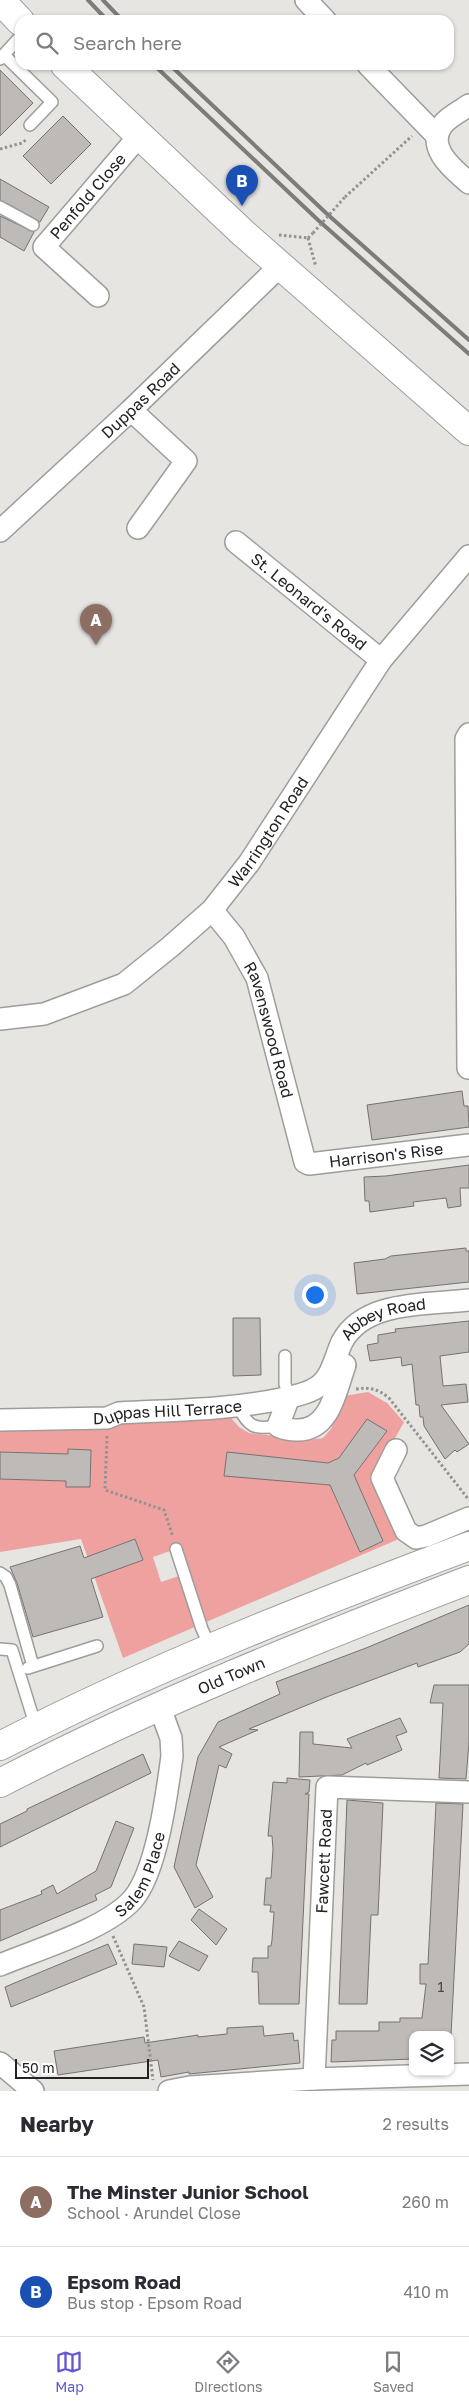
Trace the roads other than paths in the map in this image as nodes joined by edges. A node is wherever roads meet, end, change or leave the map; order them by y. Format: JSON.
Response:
{"nodes":[{"id":1,"x":0,"y":0,"type":"edge"},
{"id":2,"x":306,"y":0,"type":"edge"},
{"id":3,"x":320,"y":15,"type":"edge"},
{"id":4,"x":15,"y":16,"type":"edge"},
{"id":5,"x":15,"y":43,"type":"edge"},
{"id":6,"x":2,"y":57,"type":"edge"},
{"id":7,"x":15,"y":69,"type":"edge"},
{"id":8,"x":16,"y":70,"type":"edge"},
{"id":9,"x":70,"y":70,"type":"edge"},
{"id":10,"x":373,"y":70,"type":"edge"},
{"id":11,"x":469,"y":105,"type":"edge"},
{"id":12,"x":30,"y":125,"type":"road end"},
{"id":13,"x":139,"y":136,"type":"junction"},
{"id":14,"x":434,"y":137,"type":"junction"},
{"id":15,"x":469,"y":184,"type":"edge"},
{"id":16,"x":0,"y":206,"type":"edge"},
{"id":17,"x":33,"y":225,"type":"dead end"},
{"id":18,"x":280,"y":266,"type":"junction"},
{"id":19,"x":98,"y":296,"type":"dead end"},
{"id":20,"x":131,"y":410,"type":"junction"},
{"id":21,"x":469,"y":432,"type":"edge"},
{"id":22,"x":138,"y":528,"type":"dead end"},
{"id":23,"x":0,"y":531,"type":"edge"},
{"id":24,"x":236,"y":542,"type":"dead end"},
{"id":25,"x":469,"y":556,"type":"edge"},
{"id":26,"x":381,"y":660,"type":"junction"},
{"id":27,"x":469,"y":734,"type":"edge"},
{"id":28,"x":212,"y":910,"type":"junction"},
{"id":29,"x":0,"y":1019,"type":"edge"},
{"id":30,"x":468,"y":1068,"type":"edge"},
{"id":31,"x":469,"y":1145,"type":"edge"},
{"id":32,"x":304,"y":1160,"type":"joint"},
{"id":33,"x":469,"y":1300,"type":"edge"},
{"id":34,"x":285,"y":1356,"type":"dead end"},
{"id":35,"x":331,"y":1385,"type":"junction"},
{"id":36,"x":289,"y":1397,"type":"junction"},
{"id":37,"x":238,"y":1406,"type":"junction"},
{"id":38,"x":0,"y":1420,"type":"edge"},
{"id":39,"x":278,"y":1426,"type":"junction"},
{"id":40,"x":396,"y":1450,"type":"dead end"},
{"id":41,"x":469,"y":1518,"type":"edge"},
{"id":42,"x":469,"y":1546,"type":"edge"},
{"id":43,"x":176,"y":1549,"type":"road end"},
{"id":44,"x":0,"y":1573,"type":"edge"},
{"id":45,"x":469,"y":1580,"type":"edge"},
{"id":46,"x":97,"y":1646,"type":"dead end"},
{"id":47,"x":211,"y":1648,"type":"junction"},
{"id":48,"x":0,"y":1650,"type":"edge"},
{"id":49,"x":33,"y":1666,"type":"junction"},
{"id":50,"x":19,"y":1671,"type":"junction"},
{"id":51,"x":160,"y":1708,"type":"junction"},
{"id":52,"x":36,"y":1727,"type":"junction"},
{"id":53,"x":0,"y":1746,"type":"edge"},
{"id":54,"x":0,"y":1783,"type":"edge"},
{"id":55,"x":469,"y":1792,"type":"edge"},
{"id":56,"x":0,"y":1964,"type":"edge"},
{"id":57,"x":0,"y":2063,"type":"edge"},
{"id":58,"x":469,"y":2074,"type":"edge"},
{"id":59,"x":314,"y":2079,"type":"junction"},
{"id":60,"x":161,"y":2086,"type":"edge"},
{"id":61,"x":33,"y":2091,"type":"edge"}],
"edges":[{"from":1,"to":4,"type":"main road"},
{"from":2,"to":3,"type":"street"},
{"from":5,"to":6,"type":"lane"},
{"from":6,"to":7,"type":"lane"},
{"from":8,"to":12,"type":"lane"},
{"from":9,"to":13,"type":"main road"},
{"from":10,"to":14,"type":"street"},
{"from":11,"to":14,"type":"street"},
{"from":13,"to":18,"type":"main road"},
{"from":13,"to":19,"type":"street","name":"Penfold Close"},
{"from":14,"to":15,"type":"street"},
{"from":16,"to":17,"type":"lane"},
{"from":18,"to":20,"type":"street","name":"Duppas Road"},
{"from":18,"to":21,"type":"main road"},
{"from":20,"to":22,"type":"street"},
{"from":20,"to":23,"type":"street","name":"Duppas Road"},
{"from":24,"to":26,"type":"street","name":"St. Leonard's Road"},
{"from":25,"to":26,"type":"street","name":"Warrington Road"},
{"from":26,"to":28,"type":"street","name":"Warrington Road"},
{"from":27,"to":30,"type":"street"},
{"from":28,"to":29,"type":"street","name":"Warrington Road"},
{"from":28,"to":32,"type":"street","name":"Ravenswood Road"},
{"from":31,"to":32,"type":"street","name":"Harrison's Rise"},
{"from":33,"to":35,"type":"street","name":"Abbey Road"},
{"from":34,"to":36,"type":"lane"},
{"from":35,"to":36,"type":"street","name":"Duppas Hill Terrace"},
{"from":35,"to":39,"type":"street","name":"Abbey Road"},
{"from":36,"to":37,"type":"street","name":"Duppas Hill Terrace"},
{"from":36,"to":39,"type":"street"},
{"from":37,"to":38,"type":"street","name":"Duppas Hill Terrace"},
{"from":37,"to":39,"type":"lane"},
{"from":40,"to":41,"type":"street"},
{"from":42,"to":47,"type":"main road","name":"Old Town"},
{"from":43,"to":47,"type":"lane"},
{"from":44,"to":49,"type":"lane"},
{"from":45,"to":51,"type":"main road","name":"Old Town"},
{"from":46,"to":49,"type":"lane"},
{"from":47,"to":52,"type":"main road","name":"Old Town"},
{"from":48,"to":50,"type":"lane"},
{"from":49,"to":50,"type":"lane"},
{"from":50,"to":52,"type":"lane"},
{"from":51,"to":54,"type":"main road","name":"Old Town"},
{"from":51,"to":56,"type":"street","name":"Salem Place"},
{"from":52,"to":53,"type":"main road","name":"Old Town"},
{"from":55,"to":59,"type":"street","name":"Fawcett Road"},
{"from":57,"to":61,"type":"street"},
{"from":58,"to":59,"type":"street"},
{"from":59,"to":60,"type":"street"}]}
